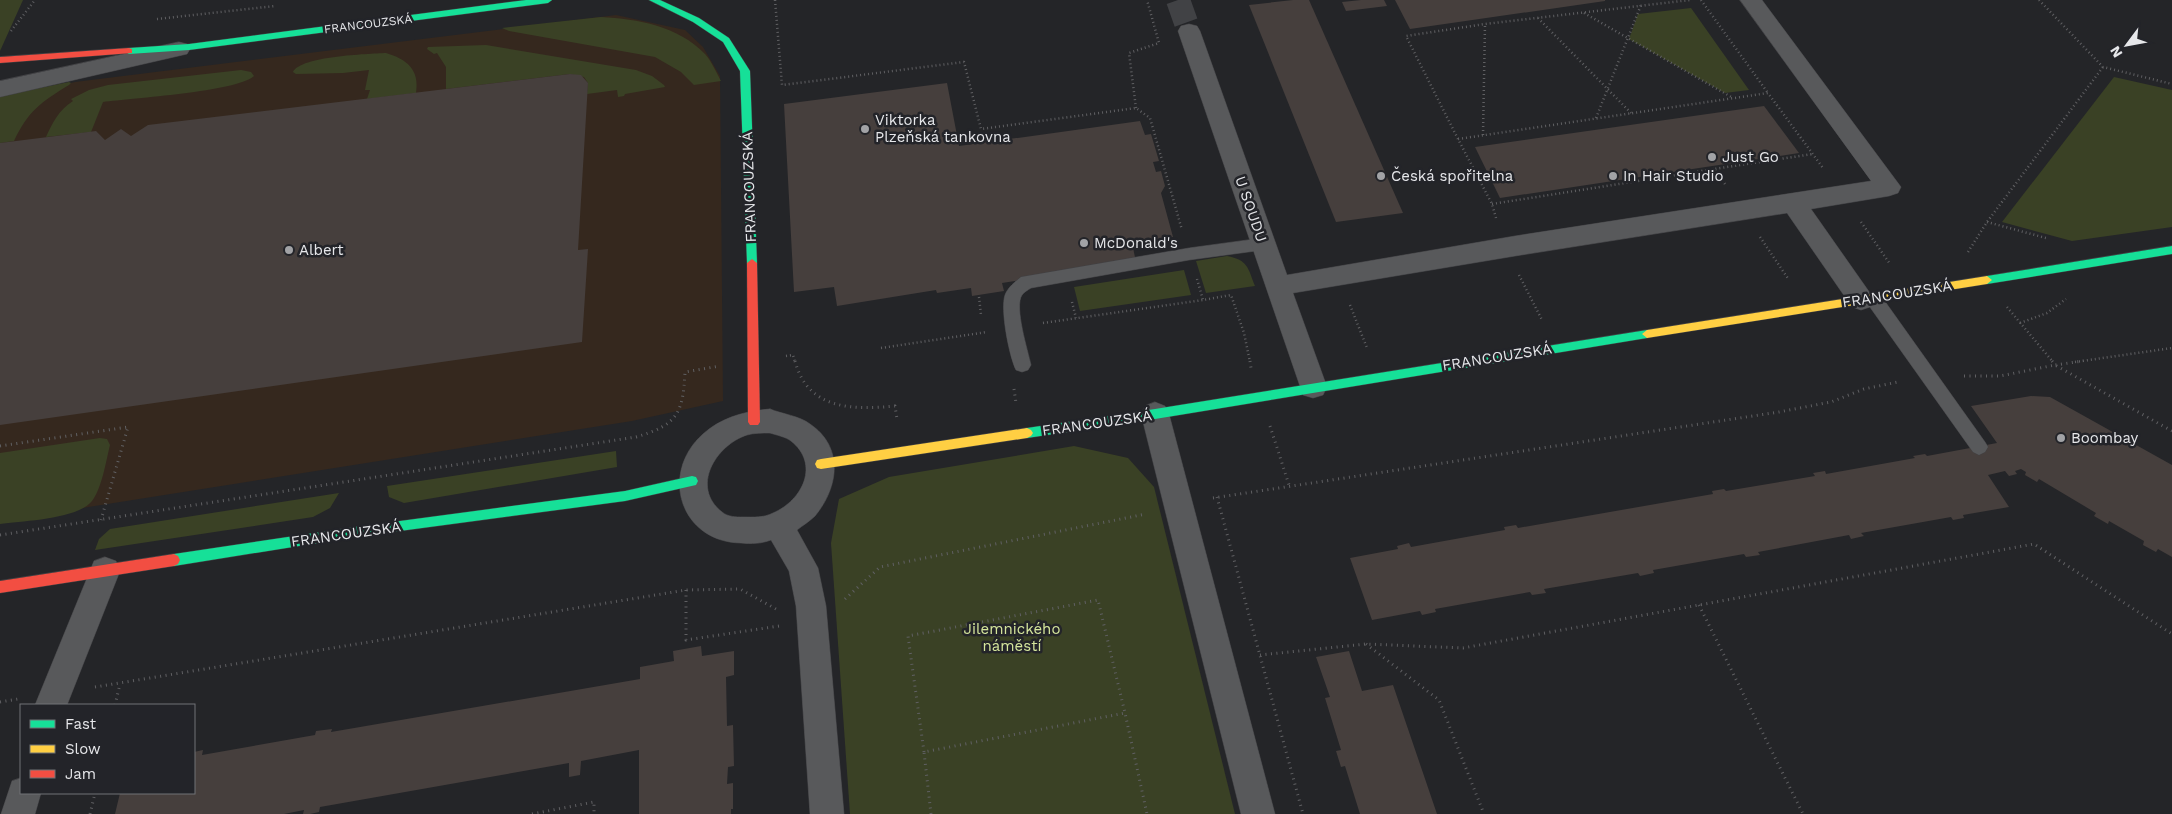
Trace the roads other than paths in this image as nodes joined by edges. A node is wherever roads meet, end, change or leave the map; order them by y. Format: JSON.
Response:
{"nodes":[{"id":1,"x":548,"y":0,"type":"edge"},
{"id":2,"x":653,"y":0,"type":"edge"},
{"id":3,"x":1751,"y":0,"type":"edge"},
{"id":4,"x":1189,"y":31,"type":"tunnel mouth"},
{"id":5,"x":189,"y":47,"type":"junction"},
{"id":6,"x":0,"y":60,"type":"edge"},
{"id":7,"x":0,"y":89,"type":"edge"},
{"id":8,"x":1793,"y":204,"type":"junction"},
{"id":9,"x":1263,"y":244,"type":"junction"},
{"id":10,"x":2172,"y":250,"type":"edge"},
{"id":11,"x":1278,"y":286,"type":"junction"},
{"id":12,"x":1867,"y":299,"type":"junction"},
{"id":13,"x":1022,"y":366,"type":"dead end"},
{"id":14,"x":1313,"y":386,"type":"junction"},
{"id":15,"x":1155,"y":414,"type":"junction"},
{"id":16,"x":754,"y":422,"type":"junction"},
{"id":17,"x":1979,"y":447,"type":"dead end"},
{"id":18,"x":822,"y":464,"type":"junction"},
{"id":19,"x":692,"y":481,"type":"junction"},
{"id":20,"x":778,"y":526,"type":"junction"},
{"id":21,"x":105,"y":571,"type":"junction"},
{"id":22,"x":0,"y":587,"type":"edge"},
{"id":23,"x":53,"y":699,"type":"edge"},
{"id":24,"x":24,"y":794,"type":"edge"},
{"id":25,"x":18,"y":814,"type":"edge"},
{"id":26,"x":827,"y":814,"type":"edge"},
{"id":27,"x":1258,"y":814,"type":"edge"}],
"edges":[{"from":1,"to":5,"type":"street","name":"FRANCOUZSKÁ"},
{"from":2,"to":16,"type":"street","name":"FRANCOUZSKÁ"},
{"from":3,"to":8,"type":"street"},
{"from":4,"to":9,"type":"street","name":"U SOUDU"},
{"from":5,"to":6,"type":"street","name":"FRANCOUZSKÁ"},
{"from":5,"to":7,"type":"street","name":"FRANCOUZSKÁ"},
{"from":8,"to":11,"type":"street"},
{"from":8,"to":12,"type":"street"},
{"from":9,"to":11,"type":"street","name":"U SOUDU"},
{"from":9,"to":13,"type":"lane"},
{"from":10,"to":12,"type":"street","name":"FRANCOUZSKÁ"},
{"from":11,"to":14,"type":"street","name":"U SOUDU"},
{"from":12,"to":14,"type":"street","name":"FRANCOUZSKÁ"},
{"from":12,"to":17,"type":"lane"},
{"from":14,"to":15,"type":"street","name":"FRANCOUZSKÁ"},
{"from":15,"to":18,"type":"street","name":"FRANCOUZSKÁ"},
{"from":15,"to":27,"type":"street"},
{"from":16,"to":18,"type":"street"},
{"from":16,"to":19,"type":"street"},
{"from":18,"to":20,"type":"street"},
{"from":19,"to":20,"type":"street"},
{"from":19,"to":21,"type":"street","name":"FRANCOUZSKÁ"},
{"from":20,"to":26,"type":"street"},
{"from":21,"to":22,"type":"street","name":"FRANCOUZSKÁ"},
{"from":21,"to":23,"type":"street"},
{"from":24,"to":25,"type":"street"}]}
